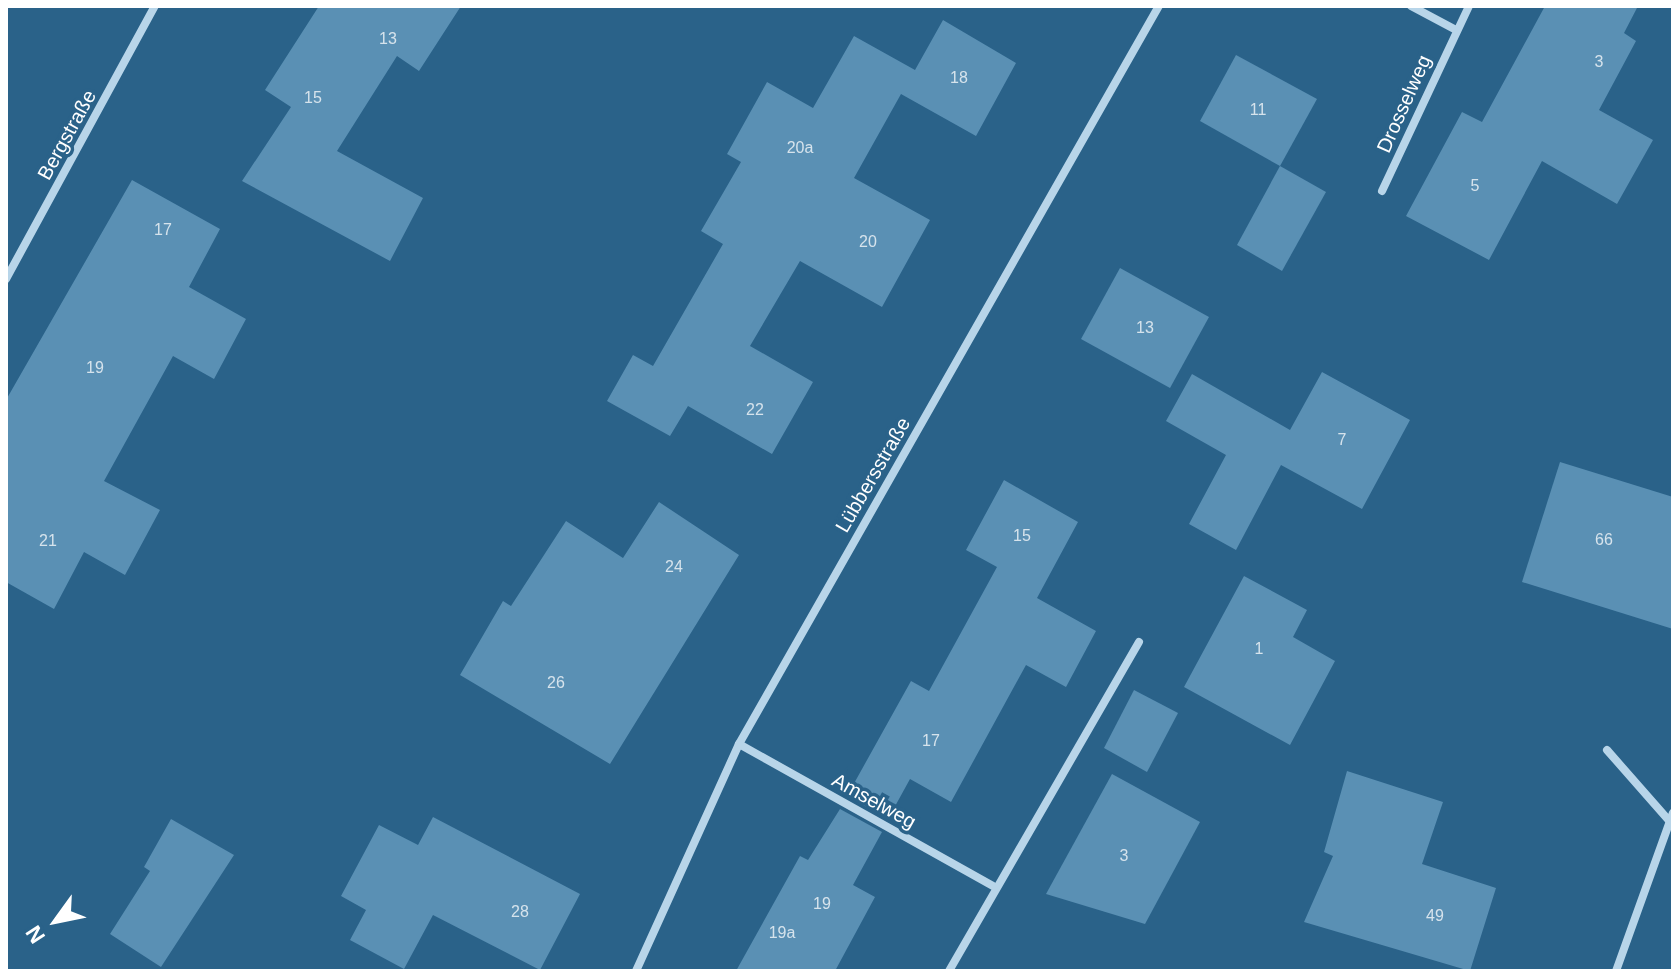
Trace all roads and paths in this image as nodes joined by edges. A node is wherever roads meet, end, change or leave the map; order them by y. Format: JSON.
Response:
{"nodes":[{"id":1,"x":155,"y":6,"type":"edge"},
{"id":2,"x":1159,"y":6,"type":"edge"},
{"id":3,"x":1411,"y":6,"type":"edge"},
{"id":4,"x":1469,"y":6,"type":"edge"},
{"id":5,"x":1454,"y":29,"type":"junction"},
{"id":6,"x":1382,"y":191,"type":"dead end"},
{"id":7,"x":6,"y":279,"type":"edge"},
{"id":8,"x":1139,"y":642,"type":"dead end"},
{"id":9,"x":739,"y":744,"type":"junction"},
{"id":10,"x":1607,"y":750,"type":"dead end"},
{"id":11,"x":1673,"y":813,"type":"edge"},
{"id":12,"x":1669,"y":823,"type":"edge"},
{"id":13,"x":993,"y":886,"type":"junction"},
{"id":14,"x":636,"y":971,"type":"edge"},
{"id":15,"x":949,"y":971,"type":"edge"},
{"id":16,"x":1616,"y":971,"type":"edge"}],
"edges":[{"from":1,"to":7,"type":"street","name":"Bergstraße"},
{"from":2,"to":9,"type":"street","name":"Lübbersstraße"},
{"from":3,"to":5,"type":"street"},
{"from":4,"to":5,"type":"street","name":"Drosselweg"},
{"from":5,"to":6,"type":"street","name":"Drosselweg"},
{"from":8,"to":13,"type":"street"},
{"from":9,"to":13,"type":"street","name":"Amselweg"},
{"from":9,"to":14,"type":"street","name":"Lübbersstraße"},
{"from":10,"to":12,"type":"street"},
{"from":11,"to":12,"type":"street"},
{"from":12,"to":16,"type":"street"},
{"from":13,"to":15,"type":"street"}]}
